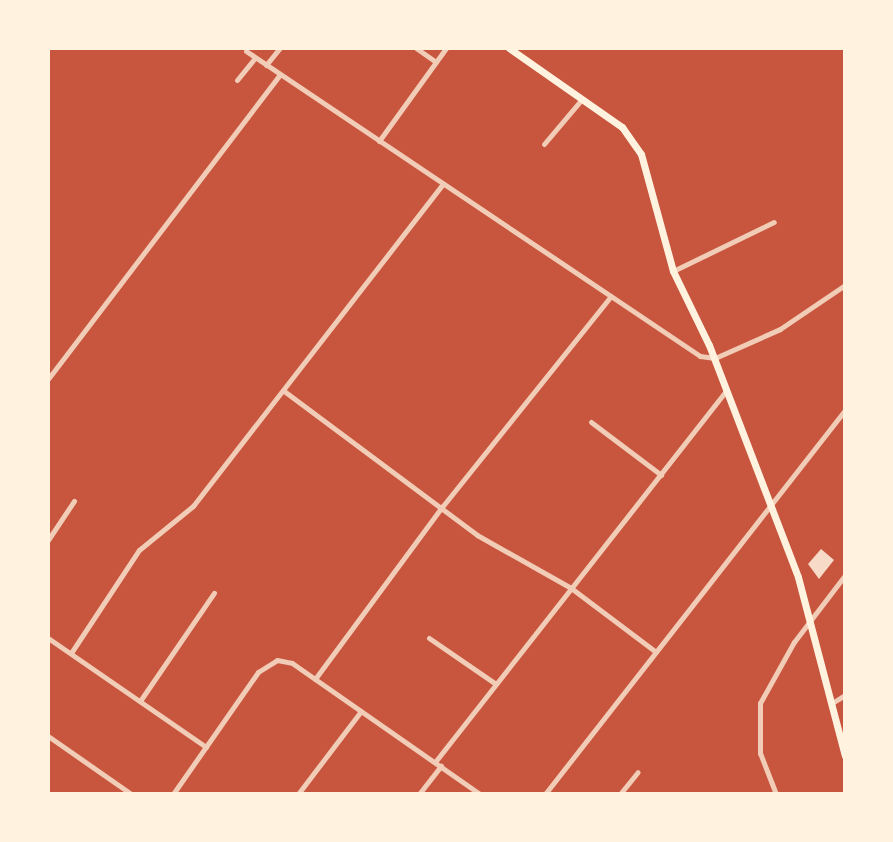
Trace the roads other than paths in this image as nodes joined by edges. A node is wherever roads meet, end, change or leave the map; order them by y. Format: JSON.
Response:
{"nodes":[{"id":1,"x":280,"y":48,"type":"edge"},
{"id":2,"x":416,"y":48,"type":"edge"},
{"id":3,"x":446,"y":48,"type":"edge"},
{"id":4,"x":509,"y":48,"type":"edge"},
{"id":5,"x":246,"y":51,"type":"dead end"},
{"id":6,"x":255,"y":58,"type":"junction"},
{"id":7,"x":436,"y":62,"type":"junction"},
{"id":8,"x":266,"y":65,"type":"junction"},
{"id":9,"x":280,"y":75,"type":"junction"},
{"id":10,"x":237,"y":80,"type":"dead end"},
{"id":11,"x":582,"y":98,"type":"junction"},
{"id":12,"x":379,"y":141,"type":"junction"},
{"id":13,"x":544,"y":144,"type":"dead end"},
{"id":14,"x":443,"y":184,"type":"junction"},
{"id":15,"x":774,"y":222,"type":"dead end"},
{"id":16,"x":673,"y":271,"type":"junction"},
{"id":17,"x":845,"y":285,"type":"edge"},
{"id":18,"x":611,"y":296,"type":"junction"},
{"id":19,"x":715,"y":358,"type":"junction"},
{"id":20,"x":48,"y":379,"type":"edge"},
{"id":21,"x":284,"y":391,"type":"junction"},
{"id":22,"x":727,"y":391,"type":"junction"},
{"id":23,"x":845,"y":410,"type":"edge"},
{"id":24,"x":591,"y":422,"type":"dead end"},
{"id":25,"x":661,"y":475,"type":"junction"},
{"id":26,"x":74,"y":501,"type":"dead end"},
{"id":27,"x":771,"y":505,"type":"junction"},
{"id":28,"x":442,"y":507,"type":"junction"},
{"id":29,"x":48,"y":540,"type":"edge"},
{"id":30,"x":845,"y":575,"type":"edge"},
{"id":31,"x":571,"y":588,"type":"junction"},
{"id":32,"x":214,"y":593,"type":"dead end"},
{"id":33,"x":811,"y":619,"type":"junction"},
{"id":34,"x":48,"y":638,"type":"edge"},
{"id":35,"x":429,"y":638,"type":"dead end"},
{"id":36,"x":656,"y":652,"type":"junction"},
{"id":37,"x":71,"y":653,"type":"junction"},
{"id":38,"x":315,"y":679,"type":"junction"},
{"id":39,"x":496,"y":684,"type":"junction"},
{"id":40,"x":845,"y":695,"type":"edge"},
{"id":41,"x":140,"y":701,"type":"junction"},
{"id":42,"x":832,"y":703,"type":"junction"},
{"id":43,"x":361,"y":711,"type":"junction"},
{"id":44,"x":842,"y":728,"type":"edge"},
{"id":45,"x":48,"y":736,"type":"edge"},
{"id":46,"x":206,"y":747,"type":"junction"},
{"id":47,"x":845,"y":756,"type":"edge"},
{"id":48,"x":438,"y":764,"type":"junction"},
{"id":49,"x":638,"y":772,"type":"dead end"},
{"id":50,"x":131,"y":794,"type":"edge"},
{"id":51,"x":173,"y":794,"type":"edge"},
{"id":52,"x":298,"y":794,"type":"edge"},
{"id":53,"x":419,"y":794,"type":"edge"},
{"id":54,"x":480,"y":794,"type":"edge"},
{"id":55,"x":545,"y":794,"type":"edge"},
{"id":56,"x":620,"y":794,"type":"edge"},
{"id":57,"x":776,"y":794,"type":"edge"}],
"edges":[{"from":1,"to":8,"type":"street"},
{"from":2,"to":7,"type":"street"},
{"from":3,"to":7,"type":"street"},
{"from":4,"to":11,"type":"main road"},
{"from":5,"to":6,"type":"street"},
{"from":6,"to":8,"type":"street"},
{"from":6,"to":10,"type":"street"},
{"from":7,"to":12,"type":"street"},
{"from":8,"to":9,"type":"street"},
{"from":9,"to":12,"type":"street"},
{"from":9,"to":20,"type":"street"},
{"from":11,"to":13,"type":"street"},
{"from":11,"to":16,"type":"main road"},
{"from":12,"to":14,"type":"street"},
{"from":14,"to":18,"type":"street"},
{"from":14,"to":21,"type":"street"},
{"from":15,"to":16,"type":"street"},
{"from":16,"to":19,"type":"main road"},
{"from":17,"to":19,"type":"street"},
{"from":18,"to":19,"type":"street"},
{"from":18,"to":28,"type":"street"},
{"from":19,"to":22,"type":"main road"},
{"from":21,"to":28,"type":"street"},
{"from":21,"to":37,"type":"street"},
{"from":22,"to":25,"type":"street"},
{"from":22,"to":27,"type":"main road"},
{"from":23,"to":27,"type":"street"},
{"from":24,"to":25,"type":"street"},
{"from":25,"to":31,"type":"street"},
{"from":26,"to":29,"type":"street"},
{"from":27,"to":33,"type":"main road"},
{"from":27,"to":36,"type":"street"},
{"from":28,"to":31,"type":"street"},
{"from":28,"to":38,"type":"street"},
{"from":30,"to":33,"type":"street"},
{"from":31,"to":36,"type":"street"},
{"from":31,"to":39,"type":"street"},
{"from":32,"to":41,"type":"street"},
{"from":33,"to":42,"type":"main road"},
{"from":33,"to":57,"type":"street"},
{"from":34,"to":37,"type":"street"},
{"from":35,"to":39,"type":"street"},
{"from":36,"to":55,"type":"street"},
{"from":37,"to":41,"type":"street"},
{"from":38,"to":43,"type":"street"},
{"from":38,"to":46,"type":"street"},
{"from":39,"to":48,"type":"street"},
{"from":40,"to":42,"type":"street"},
{"from":41,"to":46,"type":"street"},
{"from":42,"to":44,"type":"main road"},
{"from":43,"to":48,"type":"street"},
{"from":43,"to":52,"type":"street"},
{"from":44,"to":47,"type":"main road"},
{"from":45,"to":50,"type":"street"},
{"from":46,"to":51,"type":"street"},
{"from":48,"to":53,"type":"street"},
{"from":48,"to":54,"type":"street"},
{"from":49,"to":56,"type":"street"}]}
